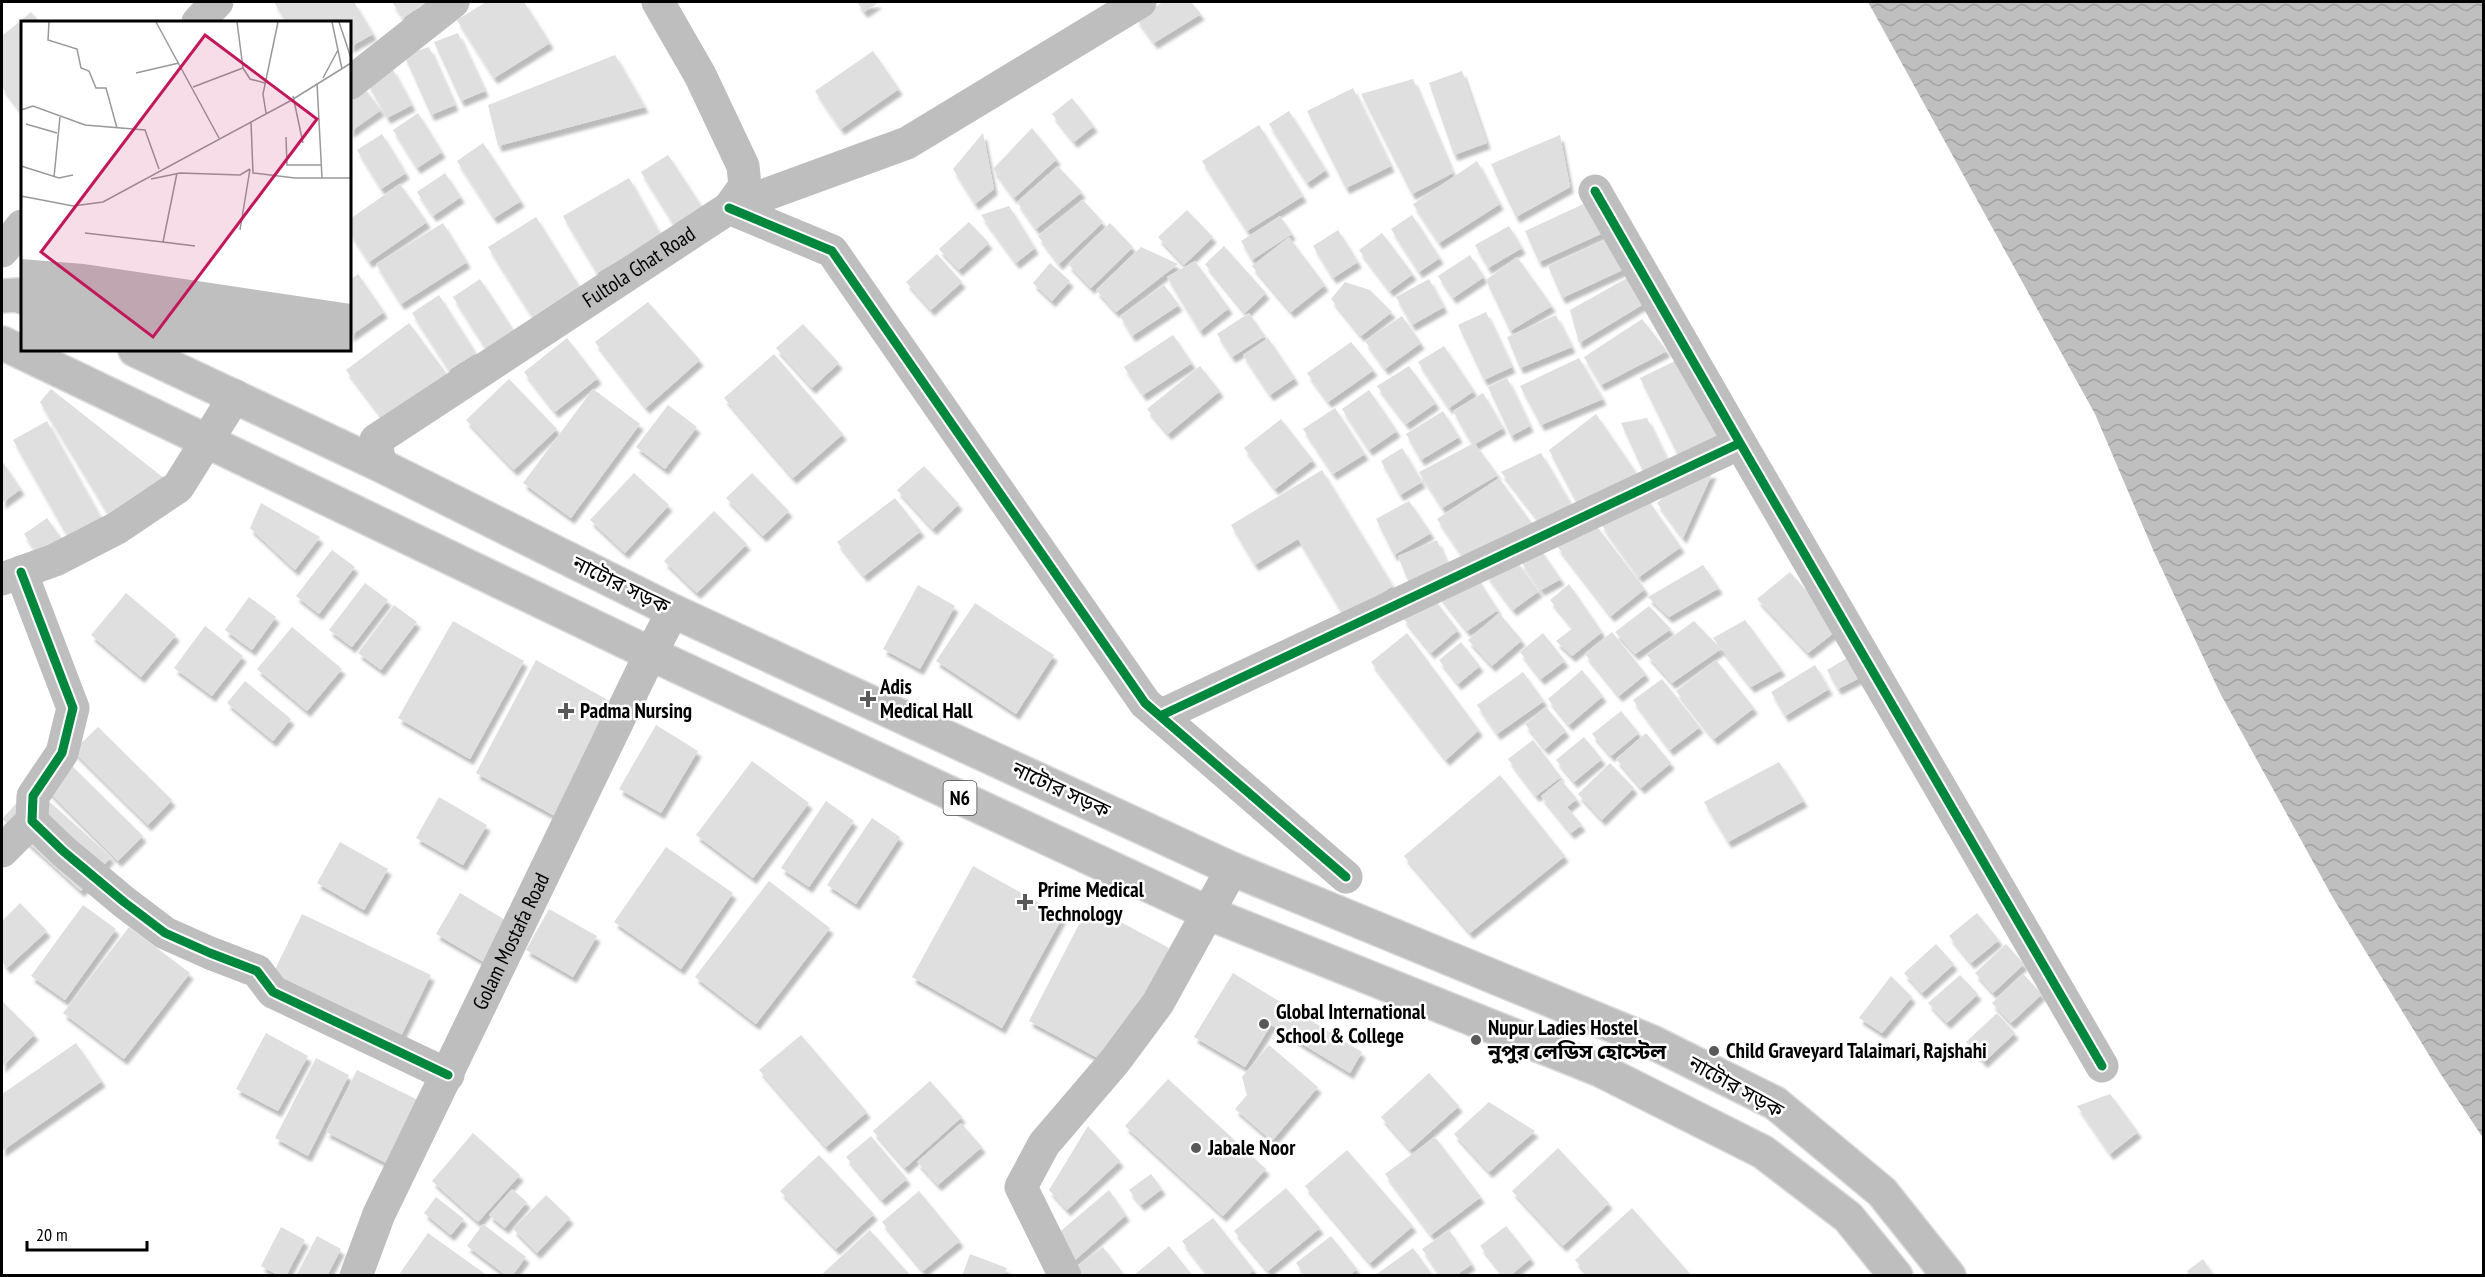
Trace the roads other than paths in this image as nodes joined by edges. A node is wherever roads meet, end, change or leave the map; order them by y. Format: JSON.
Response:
{"nodes":[{"id":1,"x":217,"y":2,"type":"edge"},
{"id":2,"x":453,"y":2,"type":"edge"},
{"id":3,"x":658,"y":2,"type":"edge"},
{"id":4,"x":1140,"y":2,"type":"edge"},
{"id":5,"x":199,"y":21,"type":"edge"},
{"id":6,"x":351,"y":82,"type":"edge"},
{"id":7,"x":1595,"y":191,"type":"dead end"},
{"id":8,"x":729,"y":208,"type":"junction"},
{"id":9,"x":21,"y":227,"type":"edge"},
{"id":10,"x":2,"y":251,"type":"edge"},
{"id":11,"x":2,"y":296,"type":"edge"},
{"id":12,"x":21,"y":296,"type":"edge"},
{"id":13,"x":2,"y":343,"type":"edge"},
{"id":14,"x":137,"y":351,"type":"edge"},
{"id":15,"x":235,"y":396,"type":"junction"},
{"id":16,"x":206,"y":442,"type":"junction"},
{"id":17,"x":1740,"y":443,"type":"junction"},
{"id":18,"x":380,"y":465,"type":"junction"},
{"id":19,"x":11,"y":575,"type":"edge"},
{"id":20,"x":673,"y":611,"type":"junction"},
{"id":21,"x":651,"y":654,"type":"junction"},
{"id":22,"x":1160,"y":716,"type":"junction"},
{"id":23,"x":32,"y":821,"type":"junction"},
{"id":24,"x":2,"y":851,"type":"edge"},
{"id":25,"x":1232,"y":869,"type":"junction"},
{"id":26,"x":1346,"y":877,"type":"dead end"},
{"id":27,"x":1208,"y":913,"type":"junction"},
{"id":28,"x":2102,"y":1066,"type":"dead end"},
{"id":29,"x":448,"y":1075,"type":"junction"},
{"id":30,"x":356,"y":1275,"type":"edge"},
{"id":31,"x":1065,"y":1275,"type":"edge"},
{"id":32,"x":1896,"y":1275,"type":"edge"},
{"id":33,"x":1949,"y":1275,"type":"edge"}],
"edges":[{"from":1,"to":5,"type":"main road"},
{"from":2,"to":6,"type":"main road"},
{"from":3,"to":8,"type":"main road","name":"Fultola Ghat Road"},
{"from":4,"to":8,"type":"main road"},
{"from":7,"to":17,"type":"main road"},
{"from":8,"to":18,"type":"main road","name":"Fultola Ghat Road"},
{"from":8,"to":22,"type":"main road"},
{"from":9,"to":10,"type":"main road"},
{"from":11,"to":12,"type":"main road"},
{"from":13,"to":16,"type":"main road","number":"N6"},
{"from":14,"to":15,"type":"main road","name":"নাটোর সড়ক","number":"N6"},
{"from":15,"to":16,"type":"main road"},
{"from":15,"to":18,"type":"main road","name":"নাটোর সড়ক","number":"N6"},
{"from":16,"to":19,"type":"main road"},
{"from":16,"to":21,"type":"main road","number":"N6"},
{"from":17,"to":22,"type":"main road"},
{"from":17,"to":28,"type":"main road"},
{"from":18,"to":20,"type":"main road","name":"নাটোর সড়ক","number":"N6"},
{"from":19,"to":23,"type":"main road"},
{"from":20,"to":21,"type":"main road","name":"Golam Mostafa Road"},
{"from":20,"to":25,"type":"main road","name":"নাটোর সড়ক","number":"N6"},
{"from":21,"to":27,"type":"main road","number":"N6"},
{"from":21,"to":29,"type":"main road","name":"Golam Mostafa Road"},
{"from":22,"to":26,"type":"main road"},
{"from":23,"to":24,"type":"main road"},
{"from":23,"to":29,"type":"main road"},
{"from":25,"to":27,"type":"main road"},
{"from":25,"to":33,"type":"main road","name":"নাটোর সড়ক","number":"N6"},
{"from":27,"to":31,"type":"main road"},
{"from":27,"to":32,"type":"main road","number":"N6"},
{"from":29,"to":30,"type":"main road","name":"Golam Mostafa Road"}]}
